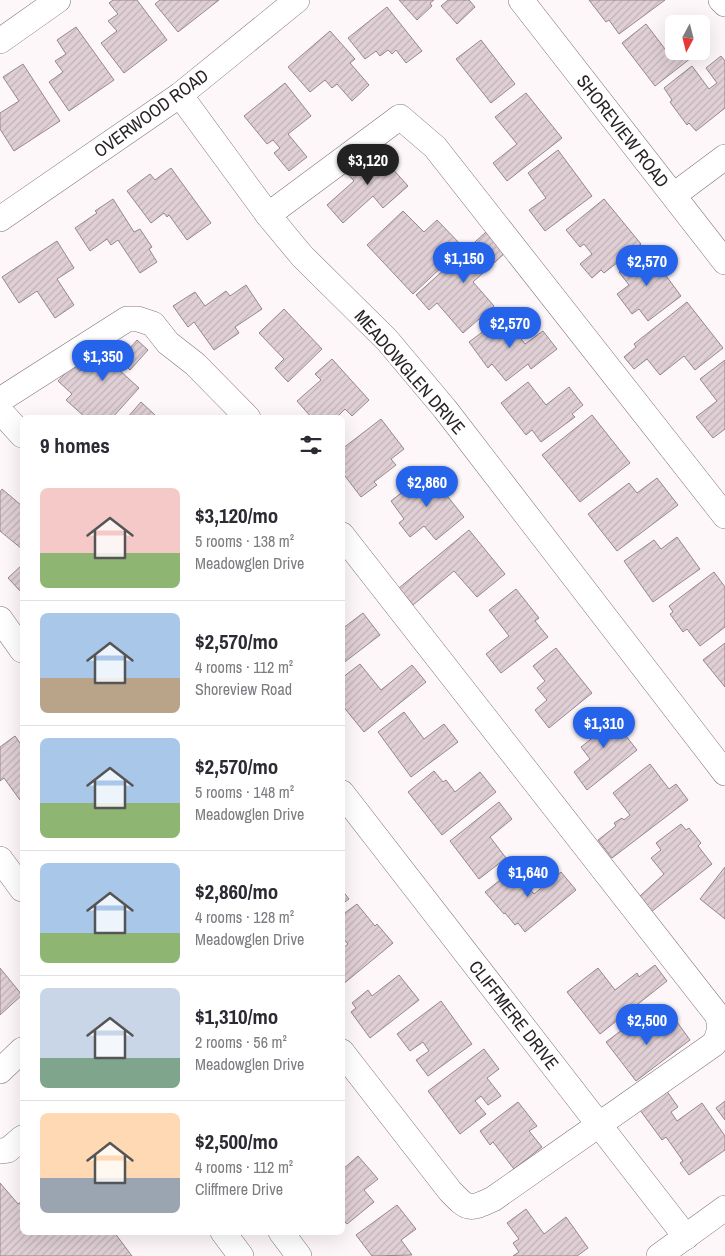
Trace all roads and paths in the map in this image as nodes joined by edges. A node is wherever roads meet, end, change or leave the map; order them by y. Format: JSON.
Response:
{"nodes":[{"id":1,"x":58,"y":0,"type":"edge"},
{"id":2,"x":297,"y":0,"type":"edge"},
{"id":3,"x":521,"y":0,"type":"edge"},
{"id":4,"x":722,"y":0,"type":"edge"},
{"id":5,"x":725,"y":4,"type":"edge"},
{"id":6,"x":0,"y":41,"type":"edge"},
{"id":7,"x":180,"y":95,"type":"junction"},
{"id":8,"x":725,"y":157,"type":"edge"},
{"id":9,"x":674,"y":195,"type":"junction"},
{"id":10,"x":268,"y":215,"type":"junction"},
{"id":11,"x":0,"y":219,"type":"edge"},
{"id":12,"x":725,"y":262,"type":"edge"},
{"id":13,"x":0,"y":400,"type":"edge"},
{"id":14,"x":0,"y":411,"type":"edge"},
{"id":15,"x":245,"y":415,"type":"edge"},
{"id":16,"x":20,"y":434,"type":"edge"},
{"id":17,"x":725,"y":516,"type":"edge"},
{"id":18,"x":345,"y":539,"type":"edge"},
{"id":19,"x":0,"y":619,"type":"edge"},
{"id":20,"x":20,"y":647,"type":"edge"},
{"id":21,"x":725,"y":773,"type":"edge"},
{"id":22,"x":345,"y":797,"type":"edge"},
{"id":23,"x":0,"y":859,"type":"edge"},
{"id":24,"x":20,"y":886,"type":"edge"},
{"id":25,"x":20,"y":1052,"type":"edge"},
{"id":26,"x":345,"y":1056,"type":"edge"},
{"id":27,"x":0,"y":1071,"type":"edge"},
{"id":28,"x":599,"y":1124,"type":"junction"},
{"id":29,"x":20,"y":1140,"type":"edge"},
{"id":30,"x":0,"y":1151,"type":"edge"},
{"id":31,"x":725,"y":1208,"type":"edge"},
{"id":32,"x":225,"y":1235,"type":"edge"},
{"id":33,"x":283,"y":1235,"type":"edge"},
{"id":34,"x":686,"y":1237,"type":"junction"},
{"id":35,"x":242,"y":1256,"type":"edge"},
{"id":36,"x":300,"y":1256,"type":"edge"},
{"id":37,"x":659,"y":1256,"type":"edge"}],
"edges":[{"from":1,"to":6,"type":"street"},
{"from":2,"to":7,"type":"street","name":"OVERWOOD ROAD"},
{"from":3,"to":9,"type":"street","name":"SHOREVIEW ROAD"},
{"from":4,"to":5,"type":"street"},
{"from":7,"to":10,"type":"street","name":"MEADOWGLEN DRIVE"},
{"from":7,"to":11,"type":"street","name":"OVERWOOD ROAD"},
{"from":8,"to":9,"type":"street"},
{"from":9,"to":12,"type":"street","name":"SHOREVIEW ROAD"},
{"from":10,"to":17,"type":"street"},
{"from":10,"to":21,"type":"street","name":"MEADOWGLEN DRIVE"},
{"from":13,"to":15,"type":"street"},
{"from":14,"to":16,"type":"street"},
{"from":18,"to":28,"type":"street"},
{"from":19,"to":20,"type":"street"},
{"from":22,"to":28,"type":"street","name":"CLIFFMERE DRIVE"},
{"from":23,"to":24,"type":"street"},
{"from":25,"to":27,"type":"street"},
{"from":26,"to":28,"type":"street"},
{"from":28,"to":34,"type":"street","name":"CLIFFMERE DRIVE"},
{"from":29,"to":30,"type":"street"},
{"from":31,"to":34,"type":"street"},
{"from":32,"to":35,"type":"street"},
{"from":33,"to":36,"type":"street"},
{"from":34,"to":37,"type":"street"}]}
